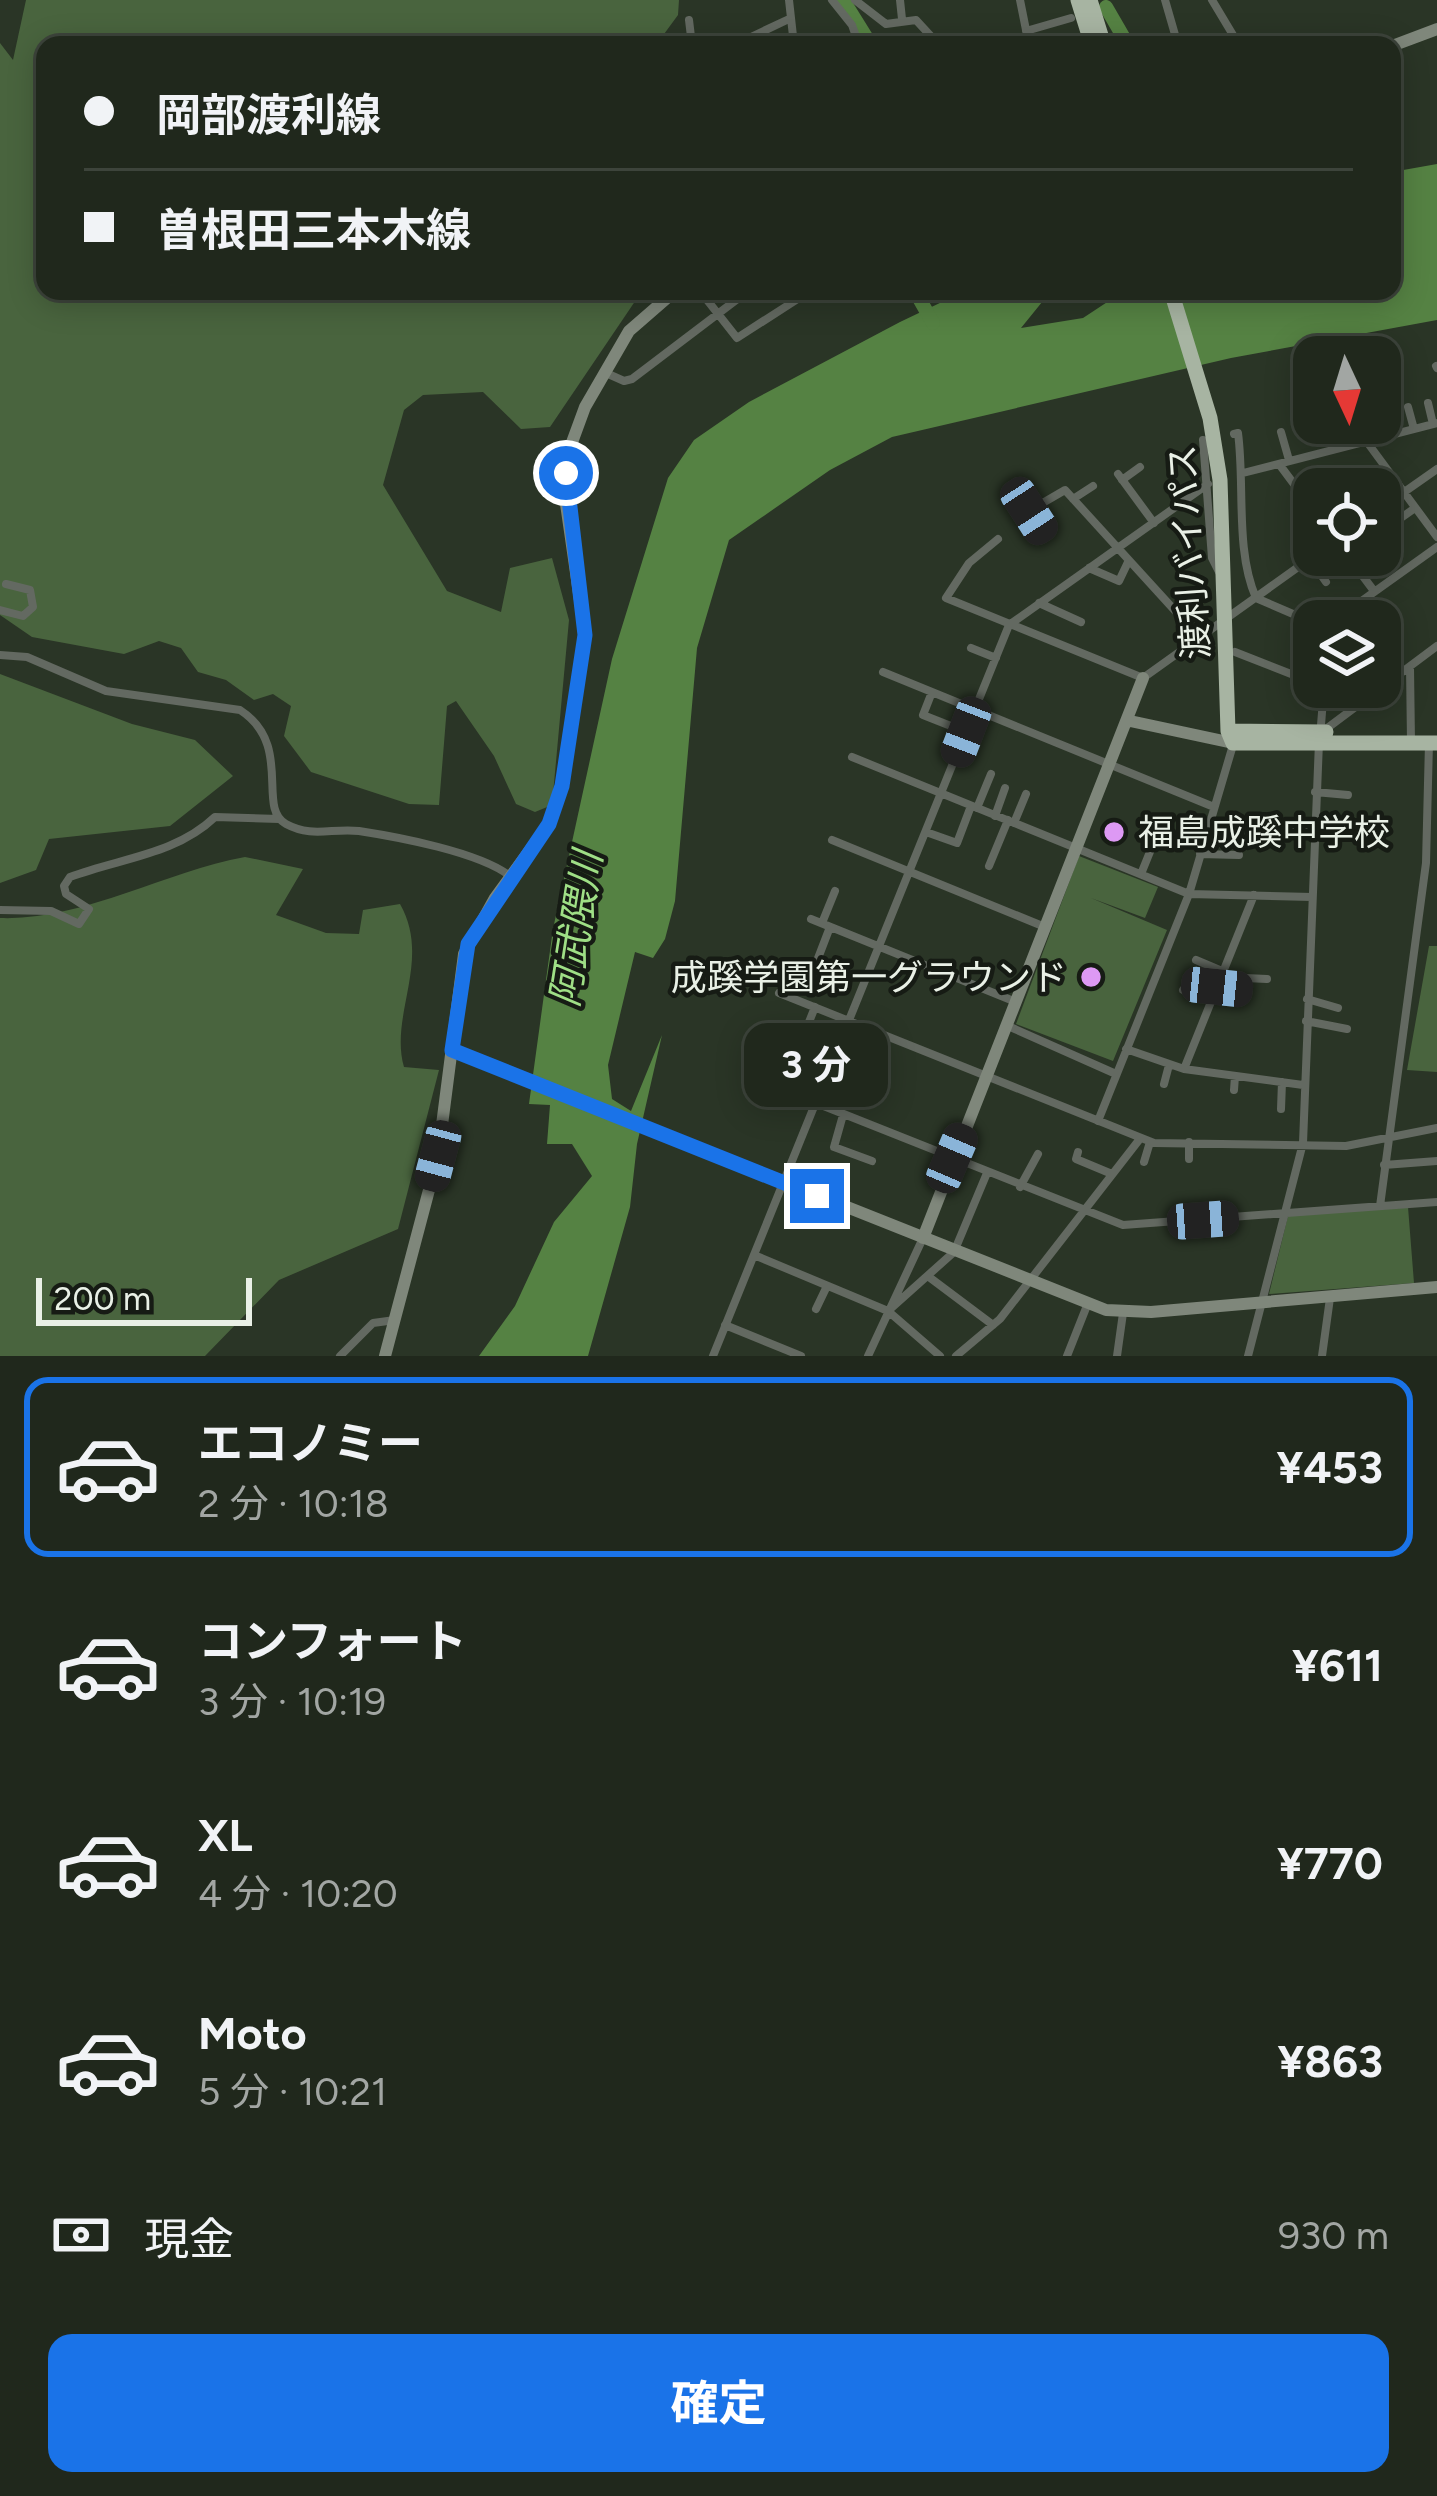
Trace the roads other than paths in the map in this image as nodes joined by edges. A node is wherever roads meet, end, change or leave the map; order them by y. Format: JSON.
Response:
{"nodes":[{"id":1,"x":789,"y":0,"type":"edge"},
{"id":2,"x":832,"y":0,"type":"edge"},
{"id":3,"x":855,"y":0,"type":"edge"},
{"id":4,"x":900,"y":0,"type":"edge"},
{"id":5,"x":1020,"y":0,"type":"edge"},
{"id":6,"x":1078,"y":0,"type":"edge"},
{"id":7,"x":1090,"y":0,"type":"edge"},
{"id":8,"x":1165,"y":0,"type":"edge"},
{"id":9,"x":1212,"y":0,"type":"edge"},
{"id":10,"x":1071,"y":18,"type":"dead end"},
{"id":11,"x":789,"y":19,"type":"junction"},
{"id":12,"x":688,"y":20,"type":"dead end"},
{"id":13,"x":902,"y":20,"type":"junction"},
{"id":14,"x":1437,"y":29,"type":"edge"},
{"id":15,"x":691,"y":36,"type":"edge"},
{"id":16,"x":753,"y":36,"type":"edge"},
{"id":17,"x":792,"y":36,"type":"edge"},
{"id":18,"x":856,"y":36,"type":"edge"},
{"id":19,"x":927,"y":36,"type":"edge"},
{"id":20,"x":1028,"y":36,"type":"edge"},
{"id":21,"x":1032,"y":36,"type":"edge"},
{"id":22,"x":1089,"y":36,"type":"edge"},
{"id":23,"x":1101,"y":36,"type":"edge"},
{"id":24,"x":1175,"y":36,"type":"edge"},
{"id":25,"x":1234,"y":36,"type":"edge"},
{"id":26,"x":1401,"y":43,"type":"edge"},
{"id":27,"x":665,"y":300,"type":"edge"},
{"id":28,"x":707,"y":300,"type":"edge"},
{"id":29,"x":736,"y":300,"type":"edge"},
{"id":30,"x":797,"y":300,"type":"edge"},
{"id":31,"x":1178,"y":300,"type":"edge"},
{"id":32,"x":717,"y":314,"type":"junction"},
{"id":33,"x":605,"y":372,"type":"junction"},
{"id":34,"x":1428,"y":403,"type":"dead end"},
{"id":35,"x":1211,"y":407,"type":"junction"},
{"id":36,"x":1408,"y":407,"type":"dead end"},
{"id":37,"x":1435,"y":423,"type":"edge"},
{"id":38,"x":1414,"y":429,"type":"junction"},
{"id":39,"x":1281,"y":432,"type":"dead end"},
{"id":40,"x":1401,"y":433,"type":"edge"},
{"id":41,"x":1234,"y":434,"type":"dead end"},
{"id":42,"x":1203,"y":440,"type":"dead end"},
{"id":43,"x":1332,"y":444,"type":"edge"},
{"id":44,"x":1357,"y":444,"type":"edge"},
{"id":45,"x":1368,"y":444,"type":"edge"},
{"id":46,"x":1333,"y":449,"type":"junction"},
{"id":47,"x":1289,"y":460,"type":"junction"},
{"id":48,"x":1278,"y":464,"type":"junction"},
{"id":49,"x":1140,"y":467,"type":"dead end"},
{"id":50,"x":1437,"y":470,"type":"edge"},
{"id":51,"x":1244,"y":472,"type":"junction"},
{"id":52,"x":1208,"y":484,"type":"junction"},
{"id":53,"x":1293,"y":484,"type":"edge"},
{"id":54,"x":1093,"y":486,"type":"dead end"},
{"id":55,"x":1404,"y":493,"type":"junction"},
{"id":56,"x":1401,"y":495,"type":"edge"},
{"id":57,"x":1073,"y":499,"type":"junction"},
{"id":58,"x":1415,"y":508,"type":"junction"},
{"id":59,"x":1401,"y":518,"type":"edge"},
{"id":60,"x":1154,"y":523,"type":"junction"},
{"id":61,"x":1046,"y":537,"type":"dead end"},
{"id":62,"x":1437,"y":537,"type":"edge"},
{"id":63,"x":998,"y":539,"type":"dead end"},
{"id":64,"x":1437,"y":547,"type":"edge"},
{"id":65,"x":1118,"y":548,"type":"junction"},
{"id":66,"x":1129,"y":560,"type":"junction"},
{"id":67,"x":1089,"y":568,"type":"junction"},
{"id":68,"x":1293,"y":571,"type":"edge"},
{"id":69,"x":1323,"y":576,"type":"edge"},
{"id":70,"x":1363,"y":576,"type":"edge"},
{"id":71,"x":1326,"y":582,"type":"dead end"},
{"id":72,"x":6,"y":584,"type":"dead end"},
{"id":73,"x":1224,"y":584,"type":"junction"},
{"id":74,"x":1374,"y":591,"type":"junction"},
{"id":75,"x":1256,"y":598,"type":"junction"},
{"id":76,"x":1365,"y":600,"type":"edge"},
{"id":77,"x":1039,"y":603,"type":"junction"},
{"id":78,"x":0,"y":610,"type":"edge"},
{"id":79,"x":1293,"y":614,"type":"edge"},
{"id":80,"x":1229,"y":616,"type":"junction"},
{"id":81,"x":1081,"y":622,"type":"dead end"},
{"id":82,"x":1009,"y":626,"type":"junction"},
{"id":83,"x":1199,"y":637,"type":"junction"},
{"id":84,"x":1437,"y":646,"type":"edge"},
{"id":85,"x":971,"y":648,"type":"dead end"},
{"id":86,"x":1235,"y":652,"type":"junction"},
{"id":87,"x":0,"y":655,"type":"edge"},
{"id":88,"x":996,"y":658,"type":"junction"},
{"id":89,"x":1410,"y":667,"type":"junction"},
{"id":90,"x":883,"y":672,"type":"dead end"},
{"id":91,"x":1293,"y":675,"type":"edge"},
{"id":92,"x":1143,"y":678,"type":"junction"},
{"id":93,"x":932,"y":692,"type":"junction"},
{"id":94,"x":1323,"y":708,"type":"edge"},
{"id":95,"x":975,"y":709,"type":"junction"},
{"id":96,"x":1130,"y":721,"type":"junction"},
{"id":97,"x":966,"y":732,"type":"junction"},
{"id":98,"x":1321,"y":733,"type":"junction"},
{"id":99,"x":1228,"y":735,"type":"junction"},
{"id":100,"x":1425,"y":739,"type":"edge"},
{"id":101,"x":852,"y":757,"type":"dead end"},
{"id":102,"x":1112,"y":765,"type":"junction"},
{"id":103,"x":991,"y":775,"type":"dead end"},
{"id":104,"x":1005,"y":788,"type":"dead end"},
{"id":105,"x":1315,"y":792,"type":"junction"},
{"id":106,"x":942,"y":793,"type":"junction"},
{"id":107,"x":1026,"y":794,"type":"dead end"},
{"id":108,"x":1348,"y":795,"type":"dead end"},
{"id":109,"x":974,"y":807,"type":"junction"},
{"id":110,"x":1214,"y":807,"type":"junction"},
{"id":111,"x":995,"y":815,"type":"junction"},
{"id":112,"x":279,"y":819,"type":"junction"},
{"id":113,"x":1011,"y":822,"type":"junction"},
{"id":114,"x":1208,"y":827,"type":"junction"},
{"id":115,"x":1312,"y":828,"type":"junction"},
{"id":116,"x":926,"y":832,"type":"junction"},
{"id":117,"x":1159,"y":832,"type":"dead end"},
{"id":118,"x":832,"y":840,"type":"dead end"},
{"id":119,"x":1076,"y":849,"type":"junction"},
{"id":120,"x":1200,"y":854,"type":"junction"},
{"id":121,"x":1239,"y":855,"type":"dead end"},
{"id":122,"x":989,"y":866,"type":"dead end"},
{"id":123,"x":910,"y":871,"type":"junction"},
{"id":124,"x":1141,"y":874,"type":"junction"},
{"id":125,"x":512,"y":877,"type":"junction"},
{"id":126,"x":835,"y":891,"type":"dead end"},
{"id":127,"x":1189,"y":894,"type":"junction"},
{"id":128,"x":1254,"y":896,"type":"junction"},
{"id":129,"x":1312,"y":897,"type":"junction"},
{"id":130,"x":0,"y":910,"type":"edge"},
{"id":131,"x":811,"y":919,"type":"dead end"},
{"id":132,"x":826,"y":925,"type":"junction"},
{"id":133,"x":1045,"y":927,"type":"junction"},
{"id":134,"x":878,"y":948,"type":"junction"},
{"id":135,"x":1196,"y":960,"type":"dead end"},
{"id":136,"x":815,"y":966,"type":"dead end"},
{"id":137,"x":1223,"y":971,"type":"junction"},
{"id":138,"x":1267,"y":980,"type":"dead end"},
{"id":139,"x":1217,"y":987,"type":"junction"},
{"id":140,"x":1183,"y":990,"type":"dead end"},
{"id":141,"x":779,"y":993,"type":"dead end"},
{"id":142,"x":1307,"y":999,"type":"junction"},
{"id":143,"x":1211,"y":1001,"type":"junction"},
{"id":144,"x":1018,"y":1003,"type":"junction"},
{"id":145,"x":814,"y":1007,"type":"junction"},
{"id":146,"x":1338,"y":1008,"type":"dead end"},
{"id":147,"x":848,"y":1021,"type":"junction"},
{"id":148,"x":1306,"y":1021,"type":"junction"},
{"id":149,"x":1008,"y":1026,"type":"junction"},
{"id":150,"x":1347,"y":1029,"type":"dead end"},
{"id":151,"x":805,"y":1032,"type":"dead end"},
{"id":152,"x":1126,"y":1048,"type":"junction"},
{"id":153,"x":452,"y":1050,"type":"junction"},
{"id":154,"x":1169,"y":1065,"type":"junction"},
{"id":155,"x":1184,"y":1069,"type":"junction"},
{"id":156,"x":1117,"y":1074,"type":"junction"},
{"id":157,"x":987,"y":1076,"type":"junction"},
{"id":158,"x":1235,"y":1076,"type":"junction"},
{"id":159,"x":1282,"y":1082,"type":"junction"},
{"id":160,"x":1164,"y":1084,"type":"dead end"},
{"id":161,"x":1304,"y":1085,"type":"junction"},
{"id":162,"x":1234,"y":1090,"type":"dead end"},
{"id":163,"x":816,"y":1103,"type":"junction"},
{"id":164,"x":1281,"y":1109,"type":"dead end"},
{"id":165,"x":843,"y":1115,"type":"junction"},
{"id":166,"x":1098,"y":1121,"type":"junction"},
{"id":167,"x":1437,"y":1128,"type":"edge"},
{"id":168,"x":1138,"y":1139,"type":"junction"},
{"id":169,"x":1386,"y":1139,"type":"junction"},
{"id":170,"x":1150,"y":1142,"type":"junction"},
{"id":171,"x":1190,"y":1142,"type":"junction"},
{"id":172,"x":1303,"y":1144,"type":"junction"},
{"id":173,"x":1078,"y":1151,"type":"dead end"},
{"id":174,"x":1038,"y":1154,"type":"dead end"},
{"id":175,"x":952,"y":1158,"type":"junction"},
{"id":176,"x":1189,"y":1160,"type":"dead end"},
{"id":177,"x":872,"y":1161,"type":"dead end"},
{"id":178,"x":1437,"y":1161,"type":"edge"},
{"id":179,"x":1144,"y":1162,"type":"dead end"},
{"id":180,"x":1384,"y":1165,"type":"junction"},
{"id":181,"x":987,"y":1173,"type":"junction"},
{"id":182,"x":1112,"y":1174,"type":"junction"},
{"id":183,"x":784,"y":1183,"type":"junction"},
{"id":184,"x":1020,"y":1187,"type":"junction"},
{"id":185,"x":1437,"y":1202,"type":"edge"},
{"id":186,"x":1379,"y":1206,"type":"junction"},
{"id":187,"x":1082,"y":1213,"type":"junction"},
{"id":188,"x":1284,"y":1214,"type":"junction"},
{"id":189,"x":923,"y":1238,"type":"junction"},
{"id":190,"x":954,"y":1252,"type":"junction"},
{"id":191,"x":754,"y":1255,"type":"junction"},
{"id":192,"x":929,"y":1277,"type":"junction"},
{"id":193,"x":1030,"y":1280,"type":"junction"},
{"id":194,"x":826,"y":1286,"type":"junction"},
{"id":195,"x":1437,"y":1287,"type":"edge"},
{"id":196,"x":1330,"y":1296,"type":"junction"},
{"id":197,"x":1262,"y":1302,"type":"junction"},
{"id":198,"x":1088,"y":1304,"type":"junction"},
{"id":199,"x":816,"y":1310,"type":"dead end"},
{"id":200,"x":888,"y":1311,"type":"junction"},
{"id":201,"x":1123,"y":1313,"type":"junction"},
{"id":202,"x":394,"y":1320,"type":"junction"},
{"id":203,"x":993,"y":1324,"type":"junction"},
{"id":204,"x":725,"y":1325,"type":"junction"},
{"id":205,"x":340,"y":1356,"type":"edge"},
{"id":206,"x":385,"y":1356,"type":"edge"},
{"id":207,"x":713,"y":1356,"type":"edge"},
{"id":208,"x":801,"y":1356,"type":"edge"},
{"id":209,"x":868,"y":1356,"type":"edge"},
{"id":210,"x":940,"y":1356,"type":"edge"},
{"id":211,"x":956,"y":1356,"type":"edge"},
{"id":212,"x":1067,"y":1356,"type":"edge"},
{"id":213,"x":1117,"y":1356,"type":"edge"},
{"id":214,"x":1248,"y":1356,"type":"edge"},
{"id":215,"x":1322,"y":1356,"type":"edge"}],
"edges":[{"from":1,"to":11,"type":"street"},
{"from":2,"to":18,"type":"street"},
{"from":3,"to":13,"type":"street"},
{"from":4,"to":13,"type":"street"},
{"from":5,"to":20,"type":"street"},
{"from":6,"to":22,"type":"highway"},
{"from":7,"to":23,"type":"highway"},
{"from":8,"to":24,"type":"street"},
{"from":9,"to":25,"type":"street"},
{"from":10,"to":21,"type":"street"},
{"from":11,"to":16,"type":"street"},
{"from":11,"to":17,"type":"street"},
{"from":12,"to":15,"type":"street"},
{"from":13,"to":19,"type":"street"},
{"from":14,"to":26,"type":"street"},
{"from":27,"to":33,"type":"street"},
{"from":28,"to":32,"type":"street"},
{"from":29,"to":32,"type":"street"},
{"from":30,"to":32,"type":"street"},
{"from":31,"to":35,"type":"highway","name":"渡利バイパス"},
{"from":32,"to":33,"type":"street"},
{"from":33,"to":125,"type":"street"},
{"from":34,"to":37,"type":"street"},
{"from":35,"to":73,"type":"highway","name":"渡利バイパス"},
{"from":35,"to":80,"type":"highway","name":"渡利バイパス"},
{"from":36,"to":38,"type":"street"},
{"from":37,"to":38,"type":"street"},
{"from":38,"to":40,"type":"street"},
{"from":39,"to":47,"type":"street"},
{"from":41,"to":51,"type":"street"},
{"from":42,"to":52,"type":"street"},
{"from":43,"to":46,"type":"street"},
{"from":44,"to":46,"type":"street"},
{"from":45,"to":55,"type":"street"},
{"from":46,"to":47,"type":"street"},
{"from":47,"to":48,"type":"street"},
{"from":48,"to":51,"type":"street"},
{"from":48,"to":53,"type":"street"},
{"from":49,"to":60,"type":"street"},
{"from":50,"to":55,"type":"street"},
{"from":51,"to":75,"type":"street"},
{"from":52,"to":60,"type":"street"},
{"from":52,"to":73,"type":"street"},
{"from":54,"to":57,"type":"street"},
{"from":55,"to":56,"type":"street"},
{"from":55,"to":58,"type":"street"},
{"from":57,"to":61,"type":"street"},
{"from":57,"to":65,"type":"street"},
{"from":58,"to":59,"type":"street"},
{"from":58,"to":62,"type":"street"},
{"from":60,"to":65,"type":"street"},
{"from":63,"to":82,"type":"street"},
{"from":64,"to":74,"type":"street"},
{"from":65,"to":66,"type":"street"},
{"from":65,"to":67,"type":"street"},
{"from":66,"to":67,"type":"street"},
{"from":66,"to":83,"type":"street"},
{"from":67,"to":77,"type":"street"},
{"from":68,"to":75,"type":"street"},
{"from":69,"to":71,"type":"street"},
{"from":70,"to":74,"type":"street"},
{"from":72,"to":78,"type":"street"},
{"from":73,"to":80,"type":"highway","name":"渡利バイパス"},
{"from":74,"to":76,"type":"street"},
{"from":75,"to":79,"type":"street"},
{"from":75,"to":80,"type":"street"},
{"from":77,"to":81,"type":"street"},
{"from":77,"to":82,"type":"street"},
{"from":80,"to":83,"type":"street"},
{"from":80,"to":86,"type":"highway","name":"渡利バイパス"},
{"from":80,"to":99,"type":"highway","name":"渡利バイパス"},
{"from":82,"to":88,"type":"street"},
{"from":82,"to":92,"type":"street"},
{"from":83,"to":92,"type":"street"},
{"from":84,"to":89,"type":"street"},
{"from":85,"to":88,"type":"street"},
{"from":86,"to":91,"type":"street"},
{"from":86,"to":99,"type":"highway","name":"渡利バイパス"},
{"from":87,"to":112,"type":"street"},
{"from":88,"to":95,"type":"street"},
{"from":89,"to":98,"type":"street"},
{"from":89,"to":100,"type":"street"},
{"from":90,"to":93,"type":"street"},
{"from":92,"to":96,"type":"street"},
{"from":93,"to":95,"type":"street"},
{"from":93,"to":97,"type":"street"},
{"from":94,"to":98,"type":"street"},
{"from":95,"to":97,"type":"street"},
{"from":95,"to":102,"type":"street"},
{"from":96,"to":99,"type":"street"},
{"from":96,"to":102,"type":"street"},
{"from":97,"to":106,"type":"street"},
{"from":98,"to":99,"type":"highway"},
{"from":98,"to":100,"type":"highway"},
{"from":98,"to":105,"type":"street"},
{"from":99,"to":110,"type":"street"},
{"from":100,"to":169,"type":"street"},
{"from":101,"to":106,"type":"street"},
{"from":102,"to":110,"type":"street"},
{"from":102,"to":119,"type":"street"},
{"from":103,"to":109,"type":"street"},
{"from":104,"to":111,"type":"street"},
{"from":105,"to":108,"type":"street"},
{"from":105,"to":115,"type":"street"},
{"from":106,"to":109,"type":"street"},
{"from":106,"to":116,"type":"street"},
{"from":107,"to":113,"type":"street"},
{"from":109,"to":111,"type":"street"},
{"from":109,"to":116,"type":"street"},
{"from":110,"to":114,"type":"street"},
{"from":111,"to":113,"type":"street"},
{"from":112,"to":125,"type":"street"},
{"from":112,"to":130,"type":"street"},
{"from":113,"to":119,"type":"street"},
{"from":113,"to":122,"type":"street"},
{"from":114,"to":115,"type":"street"},
{"from":114,"to":120,"type":"street"},
{"from":115,"to":129,"type":"street"},
{"from":116,"to":123,"type":"street"},
{"from":117,"to":124,"type":"street"},
{"from":118,"to":123,"type":"street"},
{"from":119,"to":124,"type":"street"},
{"from":119,"to":133,"type":"street"},
{"from":120,"to":121,"type":"street"},
{"from":120,"to":127,"type":"street"},
{"from":123,"to":133,"type":"street"},
{"from":123,"to":134,"type":"street"},
{"from":124,"to":127,"type":"street"},
{"from":125,"to":153,"type":"street"},
{"from":126,"to":132,"type":"street"},
{"from":127,"to":128,"type":"street"},
{"from":127,"to":152,"type":"street"},
{"from":128,"to":129,"type":"street"},
{"from":128,"to":137,"type":"street"},
{"from":129,"to":142,"type":"street"},
{"from":131,"to":132,"type":"street"},
{"from":132,"to":134,"type":"street"},
{"from":132,"to":136,"type":"street"},
{"from":133,"to":144,"type":"street"},
{"from":134,"to":144,"type":"street"},
{"from":134,"to":147,"type":"street"},
{"from":135,"to":137,"type":"street"},
{"from":137,"to":139,"type":"street"},
{"from":138,"to":139,"type":"street"},
{"from":139,"to":143,"type":"street"},
{"from":140,"to":143,"type":"street"},
{"from":141,"to":145,"type":"street"},
{"from":142,"to":146,"type":"street"},
{"from":142,"to":148,"type":"street"},
{"from":143,"to":155,"type":"street"},
{"from":144,"to":149,"type":"street"},
{"from":145,"to":147,"type":"street"},
{"from":145,"to":151,"type":"street"},
{"from":147,"to":157,"type":"street"},
{"from":147,"to":163,"type":"street"},
{"from":148,"to":150,"type":"street"},
{"from":148,"to":161,"type":"street"},
{"from":149,"to":156,"type":"street"},
{"from":149,"to":157,"type":"street"},
{"from":152,"to":154,"type":"street"},
{"from":152,"to":156,"type":"street"},
{"from":153,"to":183,"type":"street"},
{"from":153,"to":202,"type":"street"},
{"from":154,"to":155,"type":"street"},
{"from":154,"to":160,"type":"street"},
{"from":155,"to":158,"type":"street"},
{"from":156,"to":166,"type":"street"},
{"from":157,"to":166,"type":"street"},
{"from":157,"to":175,"type":"street"},
{"from":158,"to":159,"type":"street"},
{"from":158,"to":162,"type":"street"},
{"from":159,"to":161,"type":"street"},
{"from":159,"to":164,"type":"street"},
{"from":161,"to":172,"type":"street"},
{"from":163,"to":165,"type":"street"},
{"from":163,"to":183,"type":"street"},
{"from":165,"to":175,"type":"street"},
{"from":165,"to":177,"type":"street"},
{"from":166,"to":168,"type":"street"},
{"from":167,"to":169,"type":"street"},
{"from":168,"to":170,"type":"street"},
{"from":168,"to":182,"type":"street"},
{"from":169,"to":172,"type":"street"},
{"from":169,"to":180,"type":"street"},
{"from":170,"to":171,"type":"street"},
{"from":170,"to":179,"type":"street"},
{"from":171,"to":172,"type":"street"},
{"from":171,"to":176,"type":"street"},
{"from":172,"to":188,"type":"street"},
{"from":173,"to":182,"type":"street"},
{"from":174,"to":184,"type":"street"},
{"from":175,"to":181,"type":"street"},
{"from":175,"to":189,"type":"street"},
{"from":178,"to":180,"type":"street"},
{"from":180,"to":186,"type":"street"},
{"from":181,"to":184,"type":"street"},
{"from":181,"to":190,"type":"street"},
{"from":182,"to":187,"type":"street"},
{"from":183,"to":189,"type":"street"},
{"from":183,"to":191,"type":"street"},
{"from":184,"to":187,"type":"street"},
{"from":185,"to":186,"type":"street"},
{"from":186,"to":188,"type":"street"},
{"from":187,"to":188,"type":"street"},
{"from":187,"to":193,"type":"street"},
{"from":188,"to":197,"type":"street"},
{"from":189,"to":190,"type":"street"},
{"from":189,"to":200,"type":"street"},
{"from":190,"to":192,"type":"street"},
{"from":190,"to":193,"type":"street"},
{"from":191,"to":194,"type":"street"},
{"from":191,"to":204,"type":"street"},
{"from":192,"to":200,"type":"street"},
{"from":192,"to":203,"type":"street"},
{"from":193,"to":198,"type":"street"},
{"from":193,"to":203,"type":"street"},
{"from":194,"to":199,"type":"street"},
{"from":194,"to":200,"type":"street"},
{"from":195,"to":196,"type":"street"},
{"from":196,"to":197,"type":"street"},
{"from":196,"to":215,"type":"street"},
{"from":197,"to":201,"type":"street"},
{"from":197,"to":214,"type":"street"},
{"from":198,"to":201,"type":"street"},
{"from":198,"to":212,"type":"street"},
{"from":200,"to":209,"type":"street"},
{"from":200,"to":210,"type":"street"},
{"from":201,"to":213,"type":"street"},
{"from":202,"to":205,"type":"street"},
{"from":202,"to":206,"type":"street"},
{"from":203,"to":211,"type":"street"},
{"from":204,"to":207,"type":"street"},
{"from":204,"to":208,"type":"street"}]}
